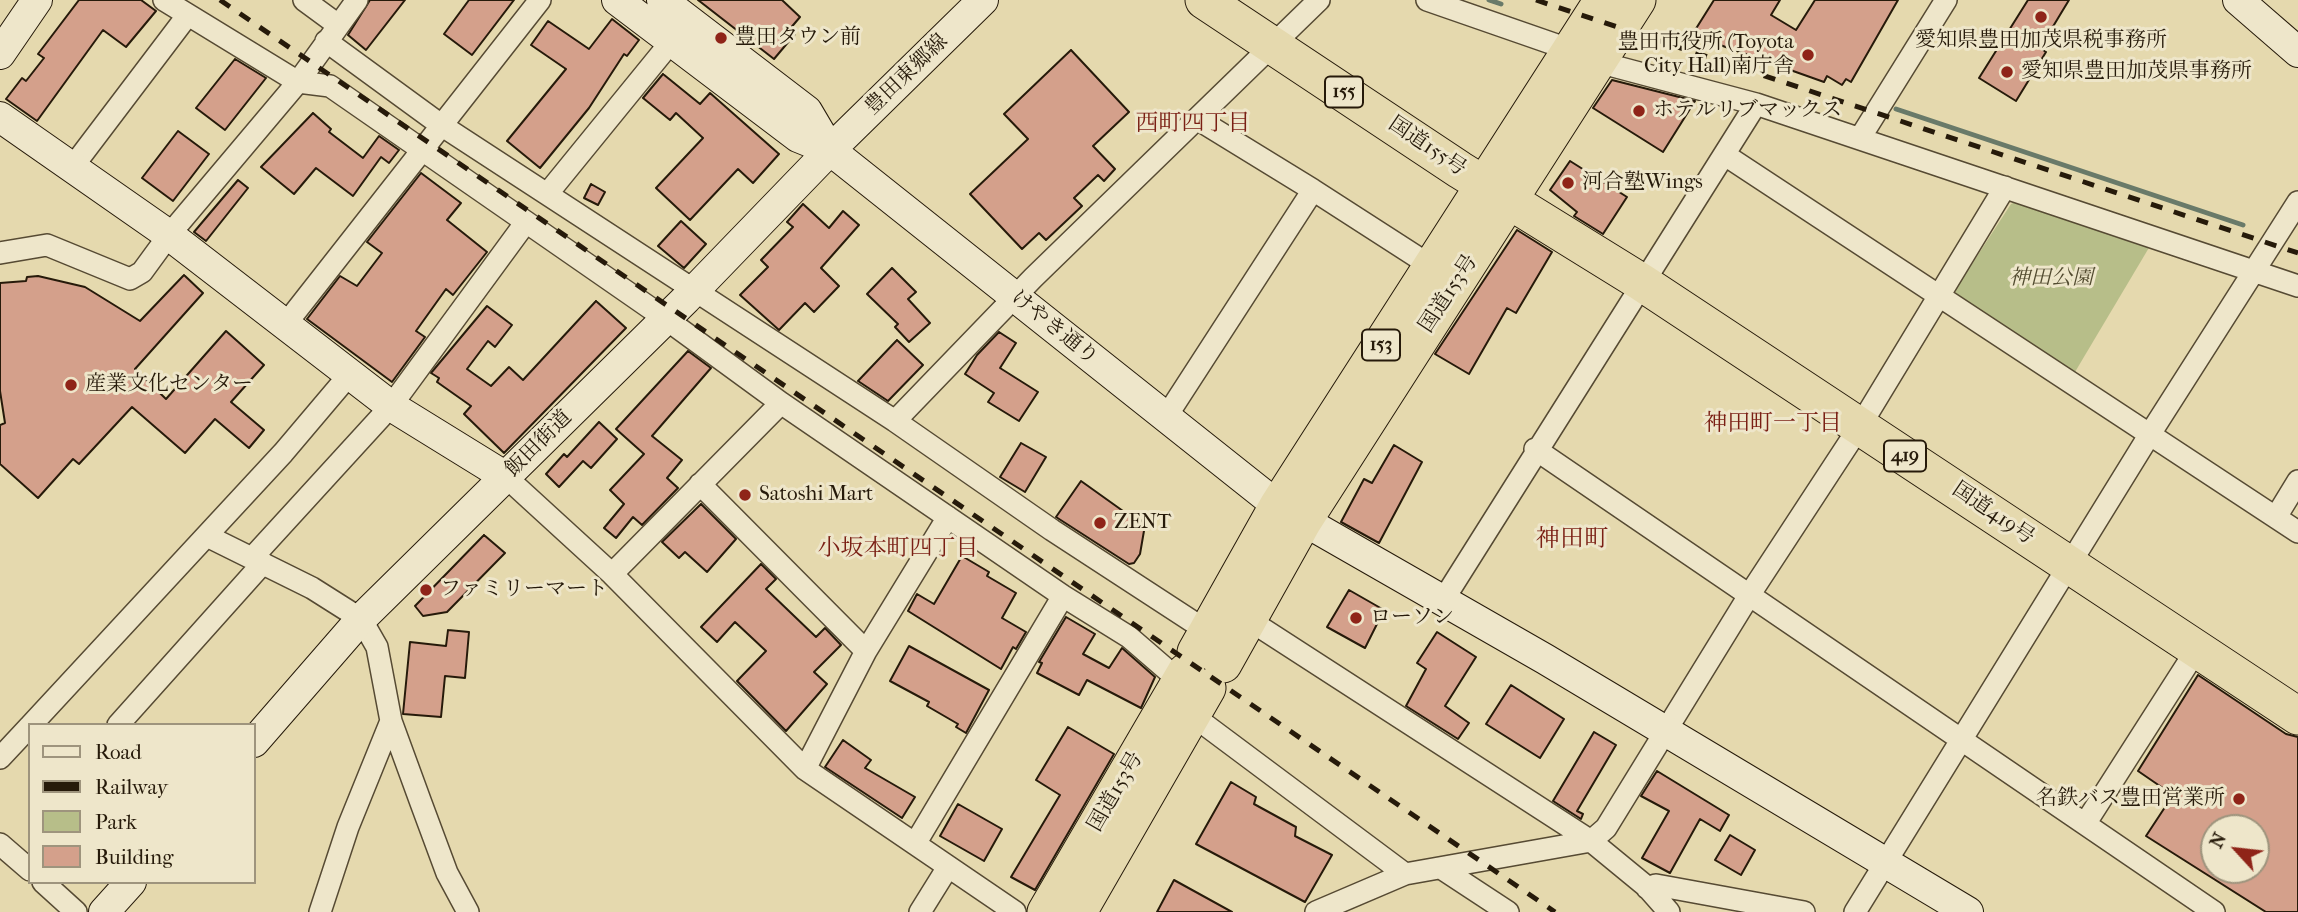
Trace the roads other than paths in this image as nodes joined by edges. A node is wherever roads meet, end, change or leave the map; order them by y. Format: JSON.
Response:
{"nodes":[{"id":1,"x":164,"y":0,"type":"edge"},
{"id":2,"x":304,"y":0,"type":"edge"},
{"id":3,"x":357,"y":0,"type":"edge"},
{"id":4,"x":540,"y":0,"type":"edge"},
{"id":5,"x":617,"y":0,"type":"edge"},
{"id":6,"x":662,"y":0,"type":"edge"},
{"id":7,"x":983,"y":0,"type":"edge"},
{"id":8,"x":1204,"y":0,"type":"edge"},
{"id":9,"x":1319,"y":0,"type":"edge"},
{"id":10,"x":1427,"y":0,"type":"edge"},
{"id":11,"x":1603,"y":0,"type":"edge"},
{"id":12,"x":1637,"y":0,"type":"edge"},
{"id":13,"x":1946,"y":0,"type":"edge"},
{"id":14,"x":2238,"y":0,"type":"edge"},
{"id":15,"x":39,"y":5,"type":"edge"},
{"id":16,"x":187,"y":16,"type":"junction"},
{"id":17,"x":332,"y":33,"type":"junction"},
{"id":18,"x":671,"y":42,"type":"junction"},
{"id":19,"x":1273,"y":45,"type":"junction"},
{"id":20,"x":2298,"y":52,"type":"edge"},
{"id":21,"x":0,"y":54,"type":"edge"},
{"id":22,"x":1585,"y":56,"type":"junction"},
{"id":23,"x":298,"y":82,"type":"junction"},
{"id":24,"x":1756,"y":104,"type":"junction"},
{"id":25,"x":0,"y":117,"type":"edge"},
{"id":26,"x":1199,"y":120,"type":"junction"},
{"id":27,"x":442,"y":125,"type":"junction"},
{"id":28,"x":1860,"y":138,"type":"junction"},
{"id":29,"x":830,"y":150,"type":"junction"},
{"id":30,"x":421,"y":151,"type":"junction"},
{"id":31,"x":1725,"y":155,"type":"junction"},
{"id":32,"x":71,"y":169,"type":"junction"},
{"id":33,"x":2005,"y":187,"type":"junction"},
{"id":34,"x":1313,"y":191,"type":"junction"},
{"id":35,"x":1497,"y":191,"type":"junction"},
{"id":36,"x":548,"y":193,"type":"junction"},
{"id":37,"x":2298,"y":202,"type":"edge"},
{"id":38,"x":527,"y":222,"type":"junction"},
{"id":39,"x":169,"y":235,"type":"junction"},
{"id":40,"x":0,"y":253,"type":"edge"},
{"id":41,"x":1432,"y":266,"type":"junction"},
{"id":42,"x":2255,"y":270,"type":"junction"},
{"id":43,"x":1641,"y":282,"type":"junction"},
{"id":44,"x":2298,"y":286,"type":"edge"},
{"id":45,"x":696,"y":289,"type":"junction"},
{"id":46,"x":1938,"y":295,"type":"junction"},
{"id":47,"x":1016,"y":297,"type":"junction"},
{"id":48,"x":666,"y":318,"type":"junction"},
{"id":49,"x":285,"y":325,"type":"junction"},
{"id":50,"x":349,"y":374,"type":"junction"},
{"id":51,"x":781,"y":402,"type":"junction"},
{"id":52,"x":391,"y":405,"type":"junction"},
{"id":53,"x":1166,"y":417,"type":"junction"},
{"id":54,"x":895,"y":421,"type":"junction"},
{"id":55,"x":1860,"y":426,"type":"junction"},
{"id":56,"x":2150,"y":434,"type":"junction"},
{"id":57,"x":1535,"y":449,"type":"junction"},
{"id":58,"x":506,"y":477,"type":"junction"},
{"id":59,"x":2298,"y":481,"type":"edge"},
{"id":60,"x":700,"y":484,"type":"junction"},
{"id":61,"x":1291,"y":514,"type":"junction"},
{"id":62,"x":948,"y":517,"type":"junction"},
{"id":63,"x":2276,"y":517,"type":"junction"},
{"id":64,"x":2298,"y":532,"type":"edge"},
{"id":65,"x":207,"y":536,"type":"junction"},
{"id":66,"x":257,"y":561,"type":"junction"},
{"id":67,"x":2071,"y":566,"type":"junction"},
{"id":68,"x":612,"y":574,"type":"junction"},
{"id":69,"x":1751,"y":594,"type":"junction"},
{"id":70,"x":1063,"y":596,"type":"junction"},
{"id":71,"x":1442,"y":602,"type":"junction"},
{"id":72,"x":1246,"y":618,"type":"junction"},
{"id":73,"x":361,"y":620,"type":"junction"},
{"id":74,"x":2197,"y":649,"type":"junction"},
{"id":75,"x":866,"y":651,"type":"junction"},
{"id":76,"x":1199,"y":672,"type":"junction"},
{"id":77,"x":2298,"y":716,"type":"edge"},
{"id":78,"x":391,"y":720,"type":"junction"},
{"id":79,"x":32,"y":723,"type":"edge"},
{"id":80,"x":120,"y":723,"type":"edge"},
{"id":81,"x":28,"y":727,"type":"edge"},
{"id":82,"x":1665,"y":732,"type":"junction"},
{"id":83,"x":256,"y":740,"type":"edge"},
{"id":84,"x":1962,"y":740,"type":"junction"},
{"id":85,"x":0,"y":758,"type":"edge"},
{"id":86,"x":805,"y":769,"type":"junction"},
{"id":87,"x":2085,"y":824,"type":"junction"},
{"id":88,"x":1591,"y":841,"type":"junction"},
{"id":89,"x":915,"y":844,"type":"junction"},
{"id":90,"x":0,"y":845,"type":"edge"},
{"id":91,"x":1885,"y":862,"type":"junction"},
{"id":92,"x":948,"y":867,"type":"junction"},
{"id":93,"x":28,"y":868,"type":"edge"},
{"id":94,"x":1441,"y":868,"type":"junction"},
{"id":95,"x":1405,"y":874,"type":"junction"},
{"id":96,"x":45,"y":884,"type":"edge"},
{"id":97,"x":129,"y":884,"type":"edge"},
{"id":98,"x":1647,"y":888,"type":"junction"},
{"id":99,"x":76,"y":912,"type":"edge"},
{"id":100,"x":104,"y":912,"type":"edge"},
{"id":101,"x":320,"y":912,"type":"edge"},
{"id":102,"x":468,"y":912,"type":"edge"},
{"id":103,"x":920,"y":912,"type":"edge"},
{"id":104,"x":1015,"y":912,"type":"edge"},
{"id":105,"x":1046,"y":912,"type":"edge"},
{"id":106,"x":1077,"y":912,"type":"edge"},
{"id":107,"x":1316,"y":912,"type":"edge"},
{"id":108,"x":1508,"y":912,"type":"edge"},
{"id":109,"x":1669,"y":912,"type":"edge"},
{"id":110,"x":1804,"y":912,"type":"edge"},
{"id":111,"x":1855,"y":912,"type":"edge"},
{"id":112,"x":1968,"y":912,"type":"edge"},
{"id":113,"x":2214,"y":912,"type":"edge"}],
"edges":[{"from":1,"to":16,"type":"street"},
{"from":2,"to":17,"type":"street"},
{"from":3,"to":17,"type":"street"},
{"from":4,"to":27,"type":"street"},
{"from":5,"to":18,"type":"street","name":"けやき通り"},
{"from":6,"to":29,"type":"street","name":"けやき通り"},
{"from":7,"to":29,"type":"street","name":"豊田東郷線"},
{"from":8,"to":19,"type":"highway","name":"国道155号","number":"155"},
{"from":9,"to":19,"type":"street"},
{"from":10,"to":22,"type":"street"},
{"from":11,"to":22,"type":"highway","name":"国道153号","number":"153"},
{"from":12,"to":22,"type":"highway","name":"国道153号","number":"153"},
{"from":13,"to":28,"type":"street"},
{"from":14,"to":20,"type":"street"},
{"from":15,"to":21,"type":"street"},
{"from":16,"to":23,"type":"street"},
{"from":16,"to":32,"type":"street"},
{"from":17,"to":23,"type":"street"},
{"from":17,"to":27,"type":"street"},
{"from":18,"to":29,"type":"street","name":"けやき通り"},
{"from":18,"to":36,"type":"street"},
{"from":19,"to":26,"type":"street"},
{"from":19,"to":35,"type":"highway","name":"国道155号","number":"155"},
{"from":22,"to":24,"type":"street"},
{"from":22,"to":35,"type":"highway","name":"国道153号","number":"153"},
{"from":23,"to":30,"type":"street"},
{"from":23,"to":39,"type":"street"},
{"from":24,"to":28,"type":"street"},
{"from":24,"to":31,"type":"street"},
{"from":25,"to":32,"type":"street"},
{"from":26,"to":34,"type":"street"},
{"from":26,"to":47,"type":"street"},
{"from":27,"to":30,"type":"street"},
{"from":27,"to":36,"type":"street"},
{"from":28,"to":33,"type":"street"},
{"from":29,"to":45,"type":"street","name":"飯田街道"},
{"from":29,"to":47,"type":"street","name":"けやき通り"},
{"from":30,"to":38,"type":"street"},
{"from":30,"to":49,"type":"street"},
{"from":31,"to":43,"type":"street"},
{"from":31,"to":46,"type":"street"},
{"from":32,"to":39,"type":"street"},
{"from":33,"to":42,"type":"street"},
{"from":33,"to":46,"type":"street"},
{"from":34,"to":41,"type":"street"},
{"from":34,"to":53,"type":"street"},
{"from":35,"to":41,"type":"highway","name":"国道153号","number":"153"},
{"from":35,"to":43,"type":"highway","name":"国道419号","number":"419"},
{"from":35,"to":61,"type":"highway","name":"国道153号","number":"153"},
{"from":36,"to":45,"type":"street"},
{"from":37,"to":42,"type":"street"},
{"from":38,"to":48,"type":"street"},
{"from":38,"to":52,"type":"street"},
{"from":39,"to":40,"type":"street"},
{"from":39,"to":49,"type":"street"},
{"from":41,"to":61,"type":"highway","name":"国道153号","number":"153"},
{"from":42,"to":44,"type":"street"},
{"from":42,"to":56,"type":"street"},
{"from":43,"to":55,"type":"highway","name":"国道419号","number":"419"},
{"from":43,"to":57,"type":"street"},
{"from":45,"to":48,"type":"street","name":"飯田街道"},
{"from":45,"to":54,"type":"street"},
{"from":46,"to":55,"type":"street"},
{"from":46,"to":56,"type":"street"},
{"from":47,"to":53,"type":"street","name":"けやき通り"},
{"from":47,"to":54,"type":"street"},
{"from":48,"to":51,"type":"street"},
{"from":48,"to":58,"type":"street","name":"飯田街道"},
{"from":49,"to":50,"type":"street"},
{"from":50,"to":52,"type":"street"},
{"from":50,"to":65,"type":"street"},
{"from":51,"to":60,"type":"street"},
{"from":51,"to":62,"type":"street"},
{"from":52,"to":58,"type":"street"},
{"from":52,"to":66,"type":"street"},
{"from":53,"to":61,"type":"street","name":"けやき通り"},
{"from":54,"to":76,"type":"street"},
{"from":55,"to":67,"type":"highway","name":"国道419号","number":"419"},
{"from":55,"to":69,"type":"street"},
{"from":56,"to":63,"type":"street"},
{"from":56,"to":67,"type":"street"},
{"from":57,"to":69,"type":"street"},
{"from":57,"to":71,"type":"street"},
{"from":58,"to":68,"type":"street"},
{"from":58,"to":73,"type":"street","name":"飯田街道"},
{"from":59,"to":63,"type":"street"},
{"from":60,"to":68,"type":"street"},
{"from":60,"to":75,"type":"street"},
{"from":61,"to":71,"type":"street","name":"けやき通り"},
{"from":61,"to":72,"type":"highway","name":"国道153号","number":"153"},
{"from":61,"to":76,"type":"highway","name":"国道153号","number":"153"},
{"from":62,"to":70,"type":"street"},
{"from":62,"to":75,"type":"street"},
{"from":63,"to":64,"type":"street"},
{"from":65,"to":66,"type":"street"},
{"from":65,"to":79,"type":"street"},
{"from":66,"to":73,"type":"street"},
{"from":66,"to":80,"type":"street"},
{"from":67,"to":74,"type":"highway","name":"国道419号","number":"419"},
{"from":67,"to":84,"type":"street"},
{"from":68,"to":86,"type":"street"},
{"from":69,"to":82,"type":"street"},
{"from":69,"to":84,"type":"street"},
{"from":70,"to":76,"type":"street"},
{"from":70,"to":89,"type":"street"},
{"from":71,"to":82,"type":"street","name":"けやき通り"},
{"from":72,"to":76,"type":"highway","name":"国道153号","number":"153"},
{"from":72,"to":88,"type":"street"},
{"from":73,"to":78,"type":"street"},
{"from":73,"to":83,"type":"street","name":"飯田街道"},
{"from":74,"to":77,"type":"highway","name":"国道419号","number":"419"},
{"from":74,"to":87,"type":"street"},
{"from":75,"to":86,"type":"street"},
{"from":76,"to":95,"type":"street"},
{"from":76,"to":105,"type":"highway","name":"国道153号","number":"153"},
{"from":76,"to":106,"type":"highway","name":"国道153号","number":"153"},
{"from":78,"to":101,"type":"street"},
{"from":78,"to":102,"type":"street"},
{"from":81,"to":85,"type":"street"},
{"from":82,"to":88,"type":"street"},
{"from":82,"to":91,"type":"street","name":"けやき通り"},
{"from":84,"to":87,"type":"street"},
{"from":84,"to":91,"type":"street"},
{"from":86,"to":89,"type":"street"},
{"from":87,"to":113,"type":"street"},
{"from":88,"to":94,"type":"street"},
{"from":88,"to":98,"type":"street"},
{"from":89,"to":92,"type":"street"},
{"from":90,"to":93,"type":"street"},
{"from":91,"to":111,"type":"street"},
{"from":91,"to":112,"type":"street","name":"けやき通り"},
{"from":92,"to":103,"type":"street"},
{"from":92,"to":104,"type":"street"},
{"from":94,"to":95,"type":"street"},
{"from":94,"to":108,"type":"street"},
{"from":95,"to":107,"type":"street"},
{"from":96,"to":99,"type":"street"},
{"from":97,"to":100,"type":"street"},
{"from":98,"to":109,"type":"street"},
{"from":98,"to":110,"type":"street"}]}
